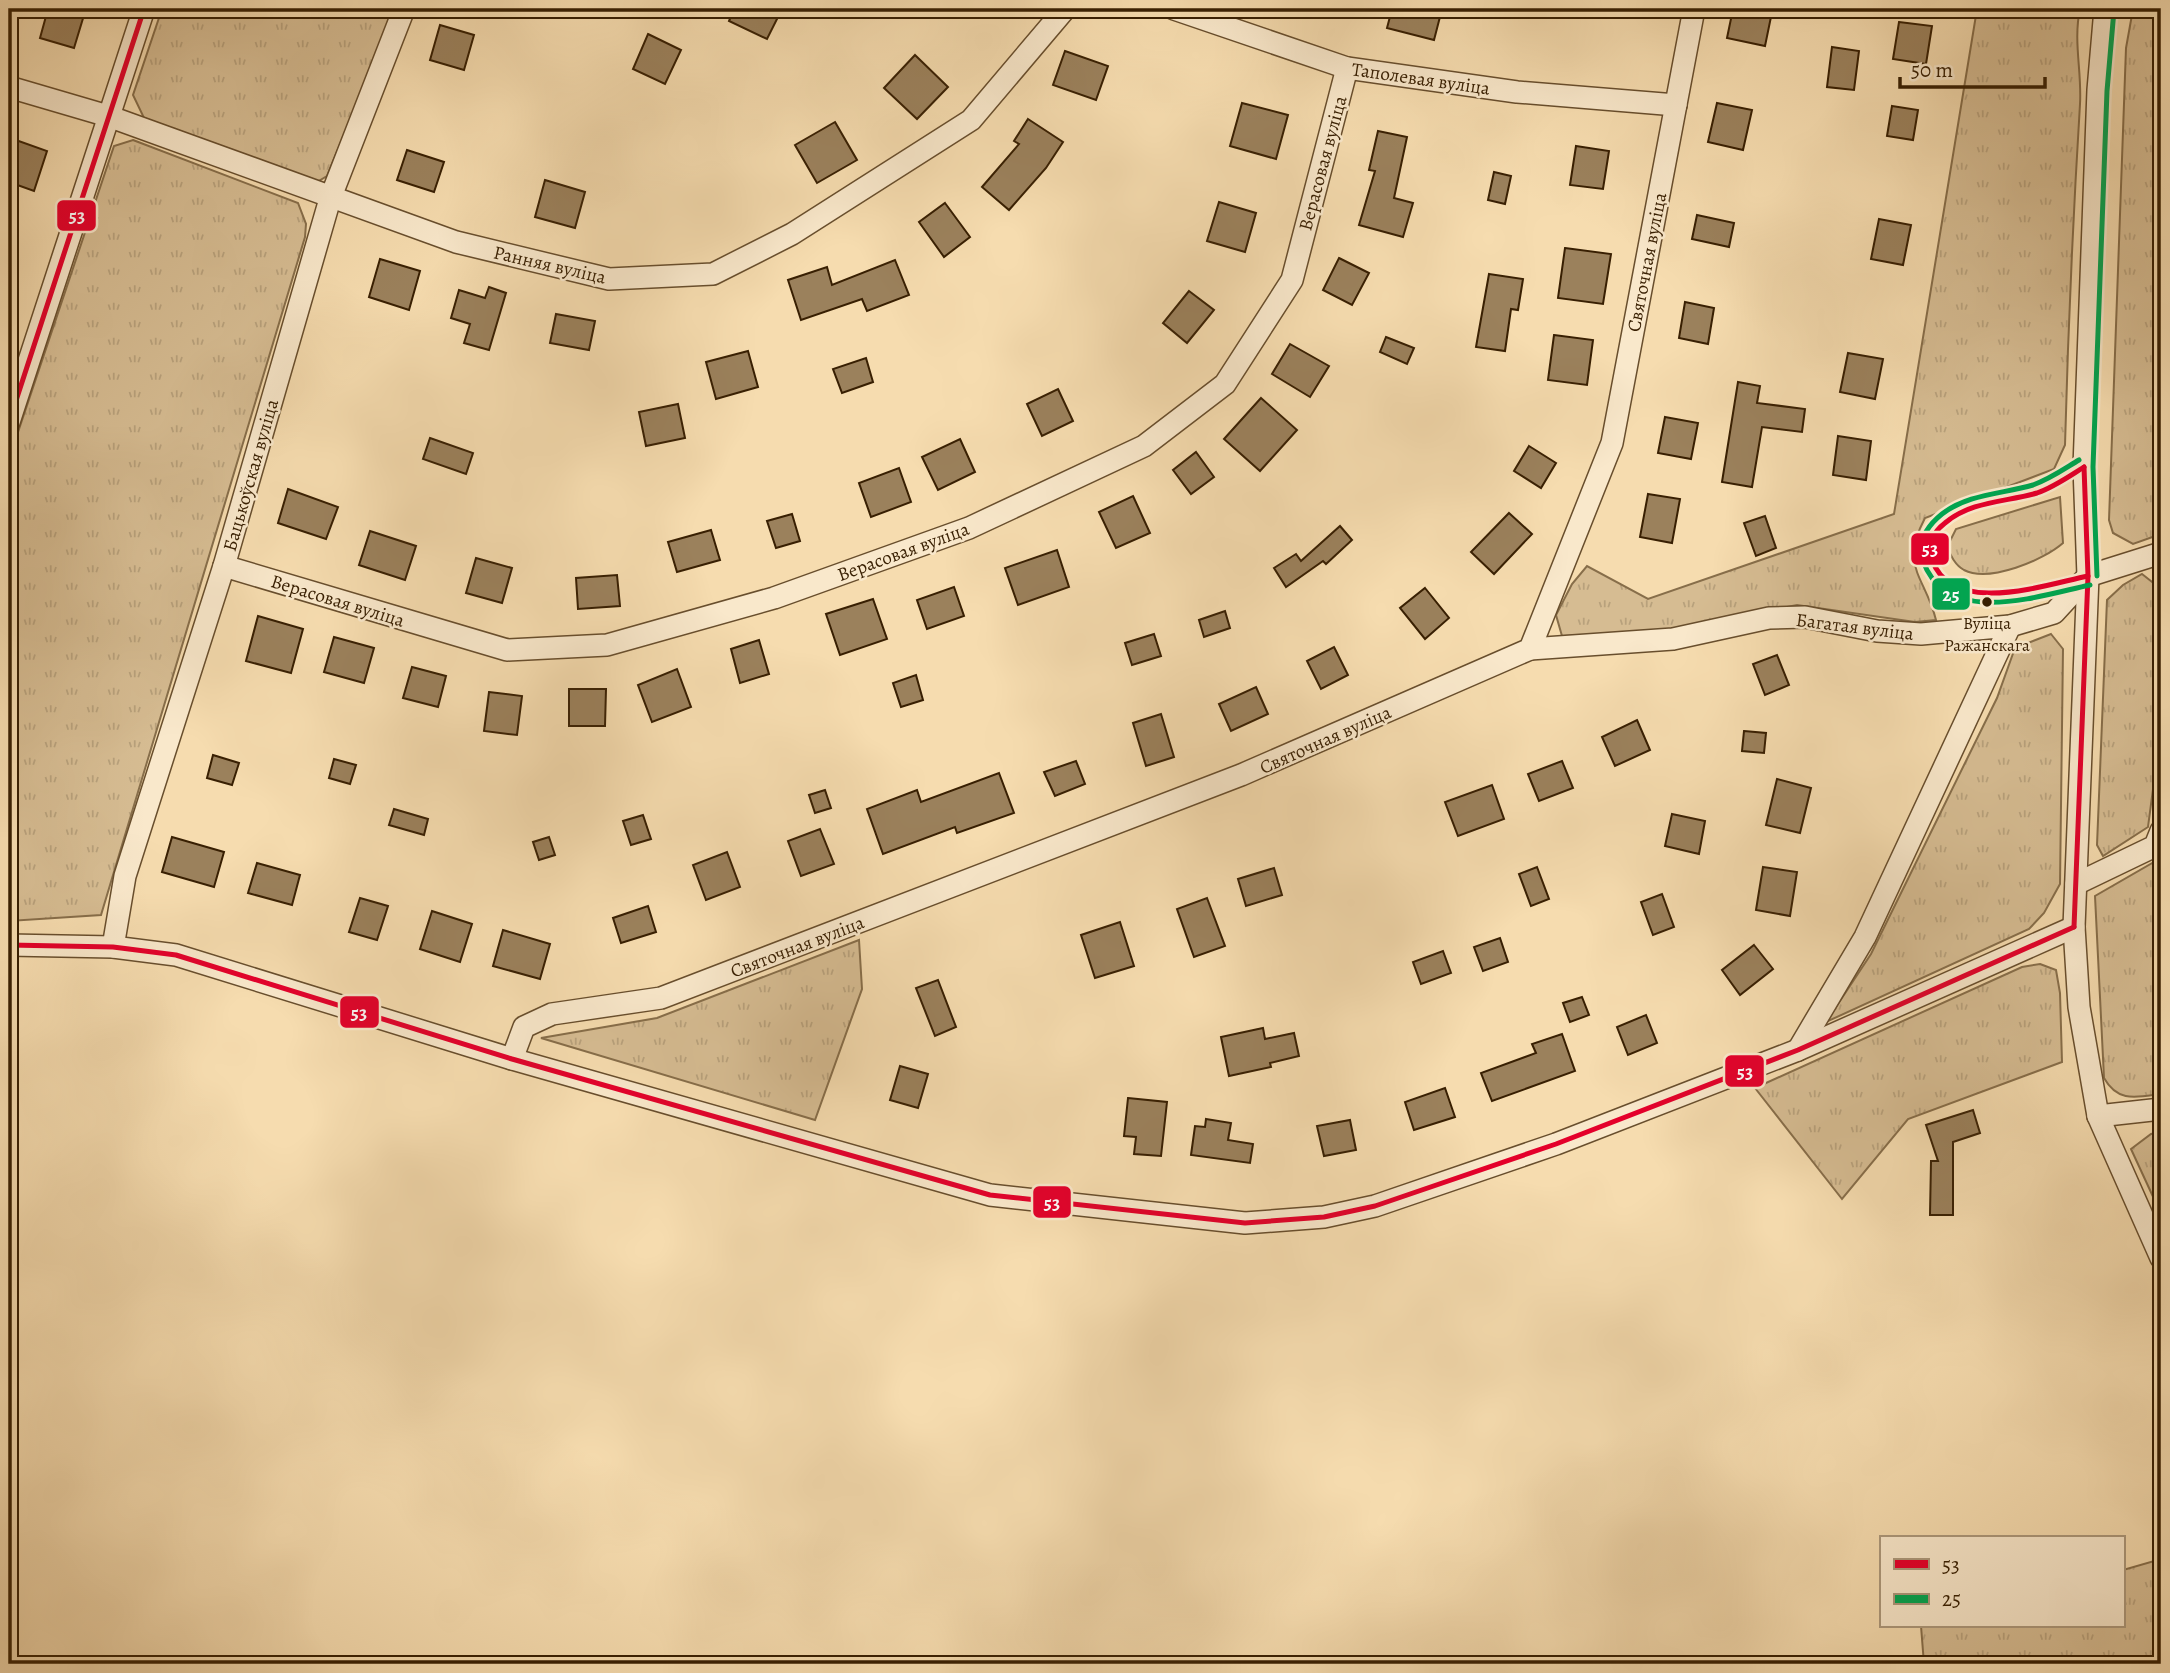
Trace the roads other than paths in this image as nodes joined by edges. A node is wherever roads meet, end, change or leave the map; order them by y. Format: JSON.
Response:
{"nodes":[{"id":1,"x":144,"y":9,"type":"edge"},
{"id":2,"x":404,"y":9,"type":"edge"},
{"id":3,"x":1065,"y":9,"type":"edge"},
{"id":4,"x":1174,"y":9,"type":"edge"},
{"id":5,"x":1694,"y":9,"type":"edge"},
{"id":6,"x":2105,"y":9,"type":"edge"},
{"id":7,"x":1347,"y":68,"type":"junction"},
{"id":8,"x":9,"y":87,"type":"edge"},
{"id":9,"x":1676,"y":105,"type":"junction"},
{"id":10,"x":108,"y":116,"type":"junction"},
{"id":11,"x":330,"y":199,"type":"junction"},
{"id":12,"x":9,"y":422,"type":"edge"},
{"id":13,"x":2159,"y":557,"type":"edge"},
{"id":14,"x":224,"y":566,"type":"junction"},
{"id":15,"x":2088,"y":576,"type":"junction"},
{"id":16,"x":2010,"y":626,"type":"junction"},
{"id":17,"x":1530,"y":649,"type":"junction"},
{"id":18,"x":2161,"y":831,"type":"edge"},
{"id":19,"x":2076,"y":884,"type":"junction"},
{"id":20,"x":2074,"y":927,"type":"junction"},
{"id":21,"x":9,"y":945,"type":"edge"},
{"id":22,"x":113,"y":947,"type":"junction"},
{"id":23,"x":1798,"y":1050,"type":"junction"},
{"id":24,"x":512,"y":1059,"type":"junction"},
{"id":25,"x":2161,"y":1109,"type":"edge"},
{"id":26,"x":2098,"y":1116,"type":"junction"},
{"id":27,"x":2161,"y":1258,"type":"edge"}],
"edges":[{"from":1,"to":10,"type":"street"},
{"from":2,"to":11,"type":"street","name":"Бацькоўская вуліца"},
{"from":3,"to":11,"type":"street","name":"Ранняя вуліца"},
{"from":4,"to":7,"type":"street","name":"Таполевая вуліца"},
{"from":5,"to":9,"type":"street","name":"Святочная вуліца"},
{"from":6,"to":15,"type":"street"},
{"from":7,"to":9,"type":"street","name":"Таполевая вуліца"},
{"from":7,"to":14,"type":"street","name":"Верасовая вуліца"},
{"from":8,"to":10,"type":"street","name":"Ранняя вуліца"},
{"from":9,"to":17,"type":"street","name":"Святочная вуліца"},
{"from":10,"to":11,"type":"street","name":"Ранняя вуліца"},
{"from":10,"to":12,"type":"street"},
{"from":11,"to":14,"type":"street","name":"Бацькоўская вуліца"},
{"from":13,"to":15,"type":"street"},
{"from":14,"to":22,"type":"street","name":"Бацькоўская вуліца"},
{"from":15,"to":16,"type":"street","name":"Багатая вуліца"},
{"from":15,"to":19,"type":"street"},
{"from":16,"to":17,"type":"street","name":"Багатая вуліца"},
{"from":16,"to":23,"type":"street"},
{"from":17,"to":24,"type":"street","name":"Святочная вуліца"},
{"from":18,"to":19,"type":"street"},
{"from":19,"to":20,"type":"street"},
{"from":20,"to":23,"type":"street"},
{"from":20,"to":26,"type":"street"},
{"from":21,"to":22,"type":"street"},
{"from":22,"to":24,"type":"street"},
{"from":23,"to":24,"type":"street"},
{"from":25,"to":26,"type":"street"},
{"from":26,"to":27,"type":"street"}]}
